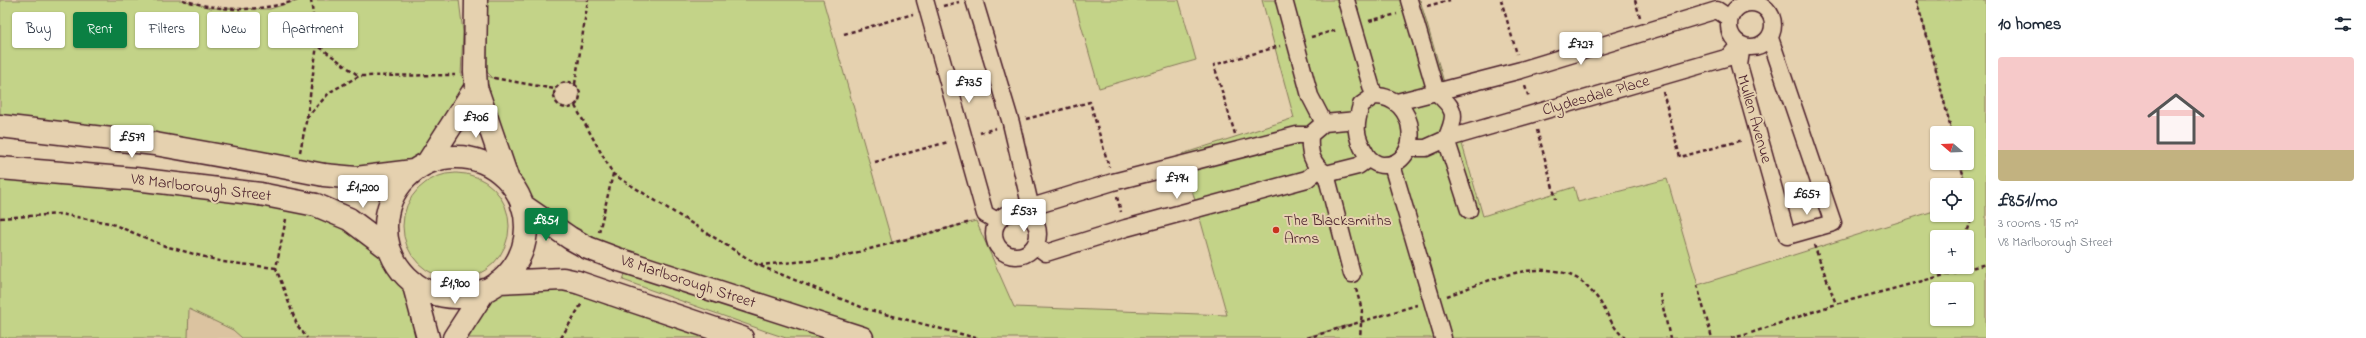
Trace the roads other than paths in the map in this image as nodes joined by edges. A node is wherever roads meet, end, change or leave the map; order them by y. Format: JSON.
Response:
{"nodes":[{"id":1,"x":476,"y":0,"type":"edge"},
{"id":2,"x":974,"y":0,"type":"edge"},
{"id":3,"x":1284,"y":0,"type":"edge"},
{"id":4,"x":1346,"y":0,"type":"edge"},
{"id":5,"x":1409,"y":0,"type":"edge"},
{"id":6,"x":1762,"y":3,"type":"edge"},
{"id":7,"x":926,"y":5,"type":"edge"},
{"id":8,"x":1732,"y":9,"type":"edge"},
{"id":9,"x":1770,"y":38,"type":"junction"},
{"id":10,"x":1741,"y":44,"type":"junction"},
{"id":11,"x":475,"y":78,"type":"junction"},
{"id":12,"x":1436,"y":92,"type":"junction"},
{"id":13,"x":1374,"y":96,"type":"junction"},
{"id":14,"x":1397,"y":102,"type":"junction"},
{"id":15,"x":1357,"y":120,"type":"junction"},
{"id":16,"x":1324,"y":123,"type":"junction"},
{"id":17,"x":0,"y":126,"type":"edge"},
{"id":18,"x":1310,"y":135,"type":"junction"},
{"id":19,"x":1446,"y":139,"type":"junction"},
{"id":20,"x":1408,"y":148,"type":"junction"},
{"id":21,"x":1368,"y":158,"type":"junction"},
{"id":22,"x":1392,"y":165,"type":"junction"},
{"id":23,"x":420,"y":167,"type":"junction"},
{"id":24,"x":0,"y":168,"type":"edge"},
{"id":25,"x":1322,"y":171,"type":"junction"},
{"id":26,"x":508,"y":180,"type":"junction"},
{"id":27,"x":522,"y":205,"type":"junction"},
{"id":28,"x":1469,"y":210,"type":"dead end"},
{"id":29,"x":1027,"y":215,"type":"junction"},
{"id":30,"x":991,"y":217,"type":"junction"},
{"id":31,"x":1036,"y":245,"type":"junction"},
{"id":32,"x":389,"y":249,"type":"junction"},
{"id":33,"x":1352,"y":274,"type":"road end"},
{"id":34,"x":413,"y":282,"type":"junction"},
{"id":35,"x":492,"y":286,"type":"junction"},
{"id":36,"x":428,"y":338,"type":"edge"},
{"id":37,"x":454,"y":338,"type":"edge"},
{"id":38,"x":742,"y":338,"type":"edge"},
{"id":39,"x":862,"y":338,"type":"edge"},
{"id":40,"x":1443,"y":338,"type":"edge"}],
"edges":[{"from":1,"to":11,"type":"main road"},
{"from":2,"to":29,"type":"street"},
{"from":3,"to":16,"type":"street"},
{"from":4,"to":13,"type":"street"},
{"from":5,"to":12,"type":"street"},
{"from":6,"to":8,"type":"street"},
{"from":6,"to":9,"type":"street"},
{"from":7,"to":30,"type":"street"},
{"from":8,"to":10,"type":"street"},
{"from":8,"to":12,"type":"street"},
{"from":9,"to":10,"type":"street"},
{"from":9,"to":10,"type":"street","name":"Mullen Avenue"},
{"from":10,"to":19,"type":"street","name":"Clydesdale Place"},
{"from":11,"to":23,"type":"main road"},
{"from":11,"to":26,"type":"main road"},
{"from":12,"to":14,"type":"street"},
{"from":12,"to":19,"type":"street"},
{"from":13,"to":14,"type":"street"},
{"from":13,"to":15,"type":"street"},
{"from":14,"to":20,"type":"street"},
{"from":15,"to":16,"type":"street"},
{"from":15,"to":21,"type":"street"},
{"from":16,"to":18,"type":"street"},
{"from":17,"to":23,"type":"main road","name":"V8 Marlborough Street","bridge":true},
{"from":18,"to":25,"type":"street"},
{"from":18,"to":29,"type":"street"},
{"from":19,"to":20,"type":"street","name":"Clydesdale Place"},
{"from":19,"to":28,"type":"street"},
{"from":20,"to":22,"type":"street"},
{"from":21,"to":22,"type":"street"},
{"from":21,"to":25,"type":"street"},
{"from":22,"to":40,"type":"street"},
{"from":23,"to":26,"type":"main road"},
{"from":23,"to":32,"type":"main road"},
{"from":24,"to":32,"type":"main road","name":"V8 Marlborough Street","bridge":true},
{"from":25,"to":31,"type":"street"},
{"from":25,"to":33,"type":"street"},
{"from":26,"to":27,"type":"main road"},
{"from":27,"to":35,"type":"main road"},
{"from":27,"to":39,"type":"main road","name":"V8 Marlborough Street","bridge":true},
{"from":29,"to":30,"type":"street"},
{"from":29,"to":31,"type":"street"},
{"from":30,"to":31,"type":"street"},
{"from":32,"to":34,"type":"main road"},
{"from":34,"to":35,"type":"main road"},
{"from":34,"to":36,"type":"main road"},
{"from":35,"to":37,"type":"main road"},
{"from":35,"to":38,"type":"main road","bridge":true}]}
